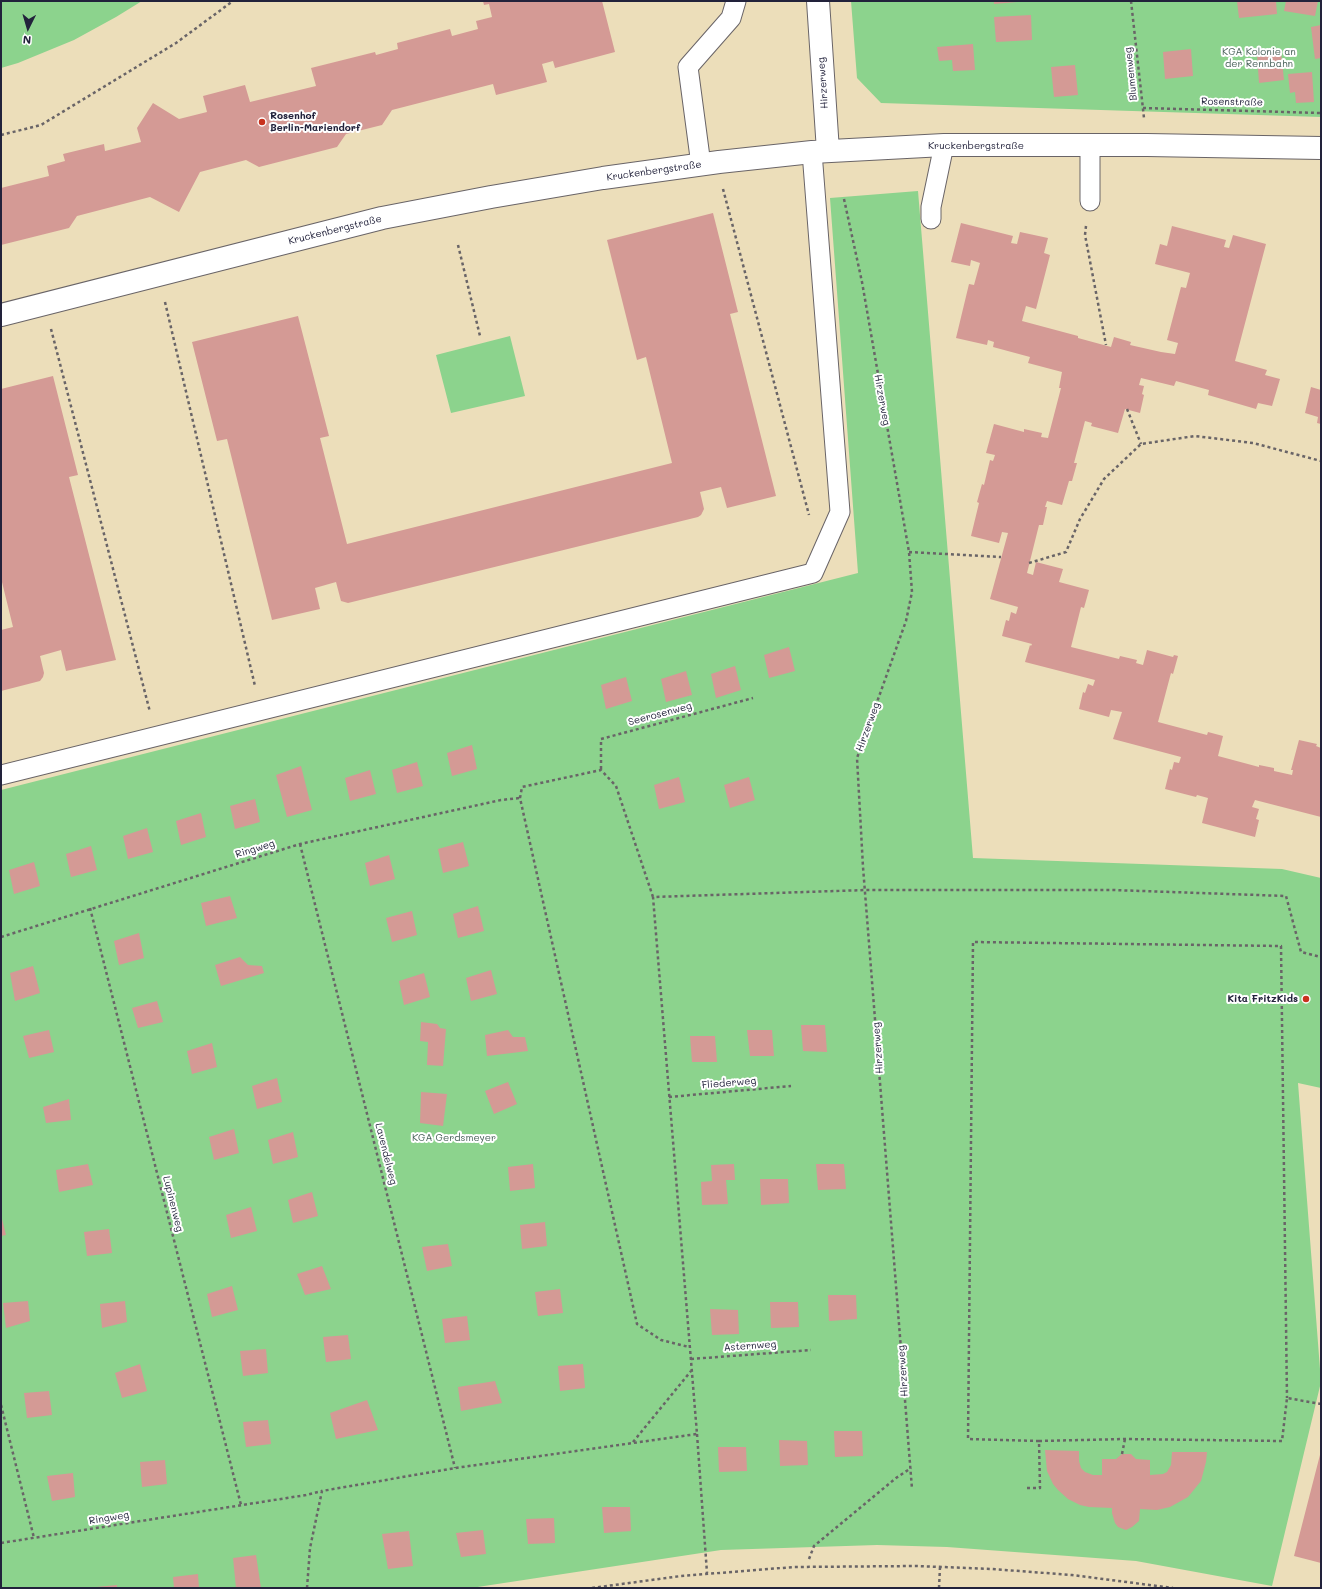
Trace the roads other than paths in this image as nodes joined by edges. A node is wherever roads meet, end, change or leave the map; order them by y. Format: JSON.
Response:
{"nodes":[{"id":1,"x":736,"y":1,"type":"edge"},
{"id":2,"x":818,"y":1,"type":"edge"},
{"id":3,"x":944,"y":145,"type":"junction"},
{"id":4,"x":1090,"y":145,"type":"junction"},
{"id":5,"x":1321,"y":148,"type":"edge"},
{"id":6,"x":820,"y":151,"type":"junction"},
{"id":7,"x":710,"y":164,"type":"junction"},
{"id":8,"x":1090,"y":201,"type":"road end"},
{"id":9,"x":931,"y":219,"type":"dead end"},
{"id":10,"x":1,"y":315,"type":"edge"},
{"id":11,"x":1,"y":775,"type":"edge"}],
"edges":[{"from":1,"to":7,"type":"lane"},
{"from":2,"to":6,"type":"street","name":"Hirzerweg"},
{"from":3,"to":4,"type":"street","name":"Kruckenbergstraße"},
{"from":3,"to":6,"type":"street","name":"Kruckenbergstraße"},
{"from":3,"to":9,"type":"lane"},
{"from":4,"to":5,"type":"street","name":"Kruckenbergstraße"},
{"from":4,"to":8,"type":"lane"},
{"from":6,"to":7,"type":"street","name":"Kruckenbergstraße"},
{"from":6,"to":11,"type":"lane"},
{"from":7,"to":10,"type":"street","name":"Kruckenbergstraße"}]}
